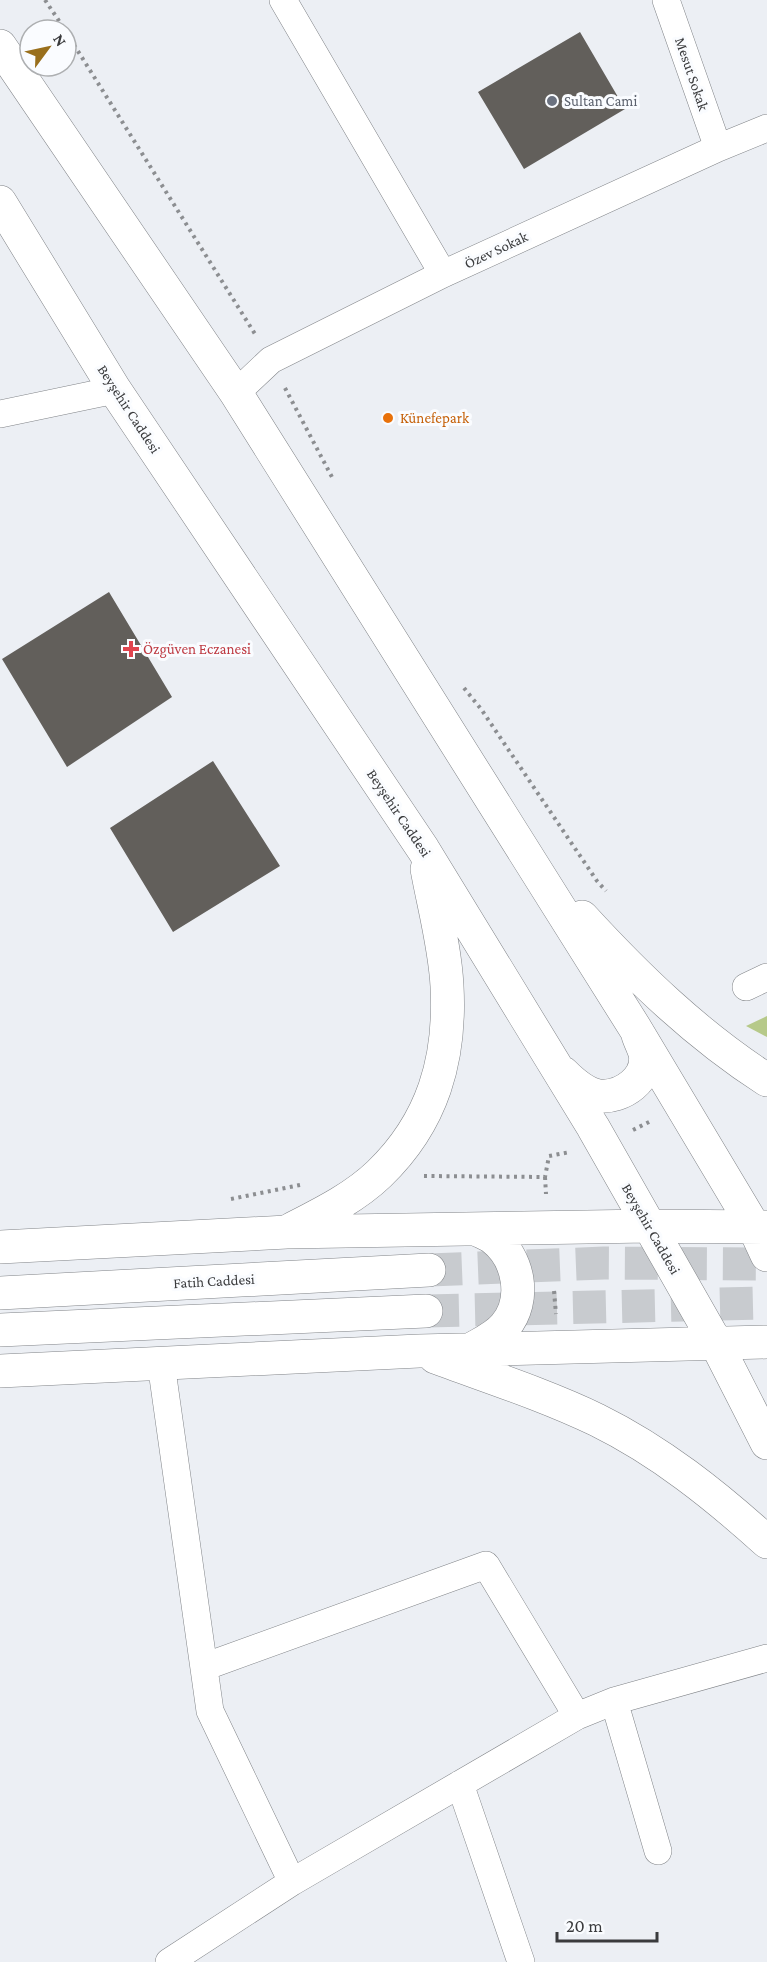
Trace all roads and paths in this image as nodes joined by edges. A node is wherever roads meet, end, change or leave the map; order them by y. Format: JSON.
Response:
{"nodes":[{"id":1,"x":45,"y":0,"type":"edge"},
{"id":2,"x":666,"y":0,"type":"edge"},
{"id":3,"x":290,"y":2,"type":"edge"},
{"id":4,"x":57,"y":18,"type":"edge"},
{"id":5,"x":0,"y":46,"type":"edge"},
{"id":6,"x":78,"y":52,"type":"edge"},
{"id":7,"x":767,"y":128,"type":"edge"},
{"id":8,"x":718,"y":148,"type":"junction"},
{"id":9,"x":0,"y":202,"type":"edge"},
{"id":10,"x":443,"y":274,"type":"junction"},
{"id":11,"x":271,"y":360,"type":"junction"},
{"id":12,"x":115,"y":390,"type":"junction"},
{"id":13,"x":236,"y":393,"type":"junction"},
{"id":14,"x":0,"y":414,"type":"edge"},
{"id":15,"x":335,"y":484,"type":"dead end"},
{"id":16,"x":458,"y":681,"type":"dead end"},
{"id":17,"x":423,"y":849,"type":"junction"},
{"id":18,"x":524,"y":853,"type":"junction"},
{"id":19,"x":612,"y":897,"type":"dead end"},
{"id":20,"x":635,"y":1028,"type":"junction"},
{"id":21,"x":554,"y":1063,"type":"junction"},
{"id":22,"x":767,"y":1080,"type":"edge"},
{"id":23,"x":649,"y":1226,"type":"junction"},
{"id":24,"x":476,"y":1229,"type":"junction"},
{"id":25,"x":287,"y":1232,"type":"junction"},
{"id":26,"x":763,"y":1236,"type":"edge"},
{"id":27,"x":0,"y":1247,"type":"edge"},
{"id":28,"x":429,"y":1270,"type":"tunnel mouth"},
{"id":29,"x":0,"y":1293,"type":"edge"},
{"id":30,"x":426,"y":1311,"type":"tunnel mouth"},
{"id":31,"x":0,"y":1330,"type":"edge"},
{"id":32,"x":767,"y":1342,"type":"edge"},
{"id":33,"x":716,"y":1343,"type":"junction"},
{"id":34,"x":470,"y":1350,"type":"junction"},
{"id":35,"x":419,"y":1351,"type":"junction"},
{"id":36,"x":161,"y":1363,"type":"junction"},
{"id":37,"x":0,"y":1371,"type":"edge"},
{"id":38,"x":767,"y":1443,"type":"edge"},
{"id":39,"x":767,"y":1542,"type":"edge"},
{"id":40,"x":767,"y":1658,"type":"edge"},
{"id":41,"x":204,"y":1667,"type":"junction"},
{"id":42,"x":614,"y":1701,"type":"junction"},
{"id":43,"x":578,"y":1716,"type":"junction"},
{"id":44,"x":460,"y":1784,"type":"junction"},
{"id":45,"x":658,"y":1851,"type":"dead end"},
{"id":46,"x":292,"y":1882,"type":"junction"},
{"id":47,"x":169,"y":1962,"type":"edge"},
{"id":48,"x":521,"y":1962,"type":"edge"}],
"edges":[{"from":1,"to":4,"type":"path"},
{"from":2,"to":8,"type":"street","name":"Mesut Sokak"},
{"from":3,"to":10,"type":"street"},
{"from":5,"to":13,"type":"main road"},
{"from":6,"to":11,"type":"path"},
{"from":7,"to":8,"type":"street","name":"Özev Sokak"},
{"from":8,"to":10,"type":"street","name":"Özev Sokak"},
{"from":9,"to":12,"type":"main road","name":"Beyşehir Caddesi"},
{"from":10,"to":11,"type":"street","name":"Özev Sokak"},
{"from":11,"to":13,"type":"street","name":"Özev Sokak"},
{"from":11,"to":15,"type":"path"},
{"from":12,"to":14,"type":"street"},
{"from":12,"to":17,"type":"main road","name":"Beyşehir Caddesi"},
{"from":13,"to":18,"type":"main road"},
{"from":16,"to":19,"type":"path"},
{"from":17,"to":21,"type":"main road","name":"Beyşehir Caddesi"},
{"from":17,"to":25,"type":"main road"},
{"from":18,"to":20,"type":"main road"},
{"from":18,"to":22,"type":"main road"},
{"from":20,"to":21,"type":"main road"},
{"from":20,"to":26,"type":"main road"},
{"from":21,"to":23,"type":"main road","name":"Beyşehir Caddesi"},
{"from":23,"to":24,"type":"main road"},
{"from":23,"to":26,"type":"main road"},
{"from":23,"to":33,"type":"main road","name":"Beyşehir Caddesi"},
{"from":24,"to":25,"type":"main road"},
{"from":24,"to":34,"type":"main road"},
{"from":25,"to":27,"type":"main road"},
{"from":28,"to":29,"type":"main road","name":"Fatih Caddesi"},
{"from":30,"to":31,"type":"main road"},
{"from":32,"to":33,"type":"main road"},
{"from":33,"to":34,"type":"main road"},
{"from":33,"to":38,"type":"main road","name":"Beyşehir Caddesi"},
{"from":34,"to":35,"type":"main road"},
{"from":35,"to":36,"type":"main road"},
{"from":35,"to":39,"type":"main road"},
{"from":36,"to":37,"type":"main road"},
{"from":36,"to":41,"type":"street"},
{"from":40,"to":42,"type":"street"},
{"from":41,"to":43,"type":"street"},
{"from":41,"to":46,"type":"street"},
{"from":42,"to":43,"type":"street"},
{"from":42,"to":45,"type":"street"},
{"from":43,"to":44,"type":"street"},
{"from":44,"to":46,"type":"street"},
{"from":44,"to":48,"type":"street"},
{"from":46,"to":47,"type":"street"}]}
